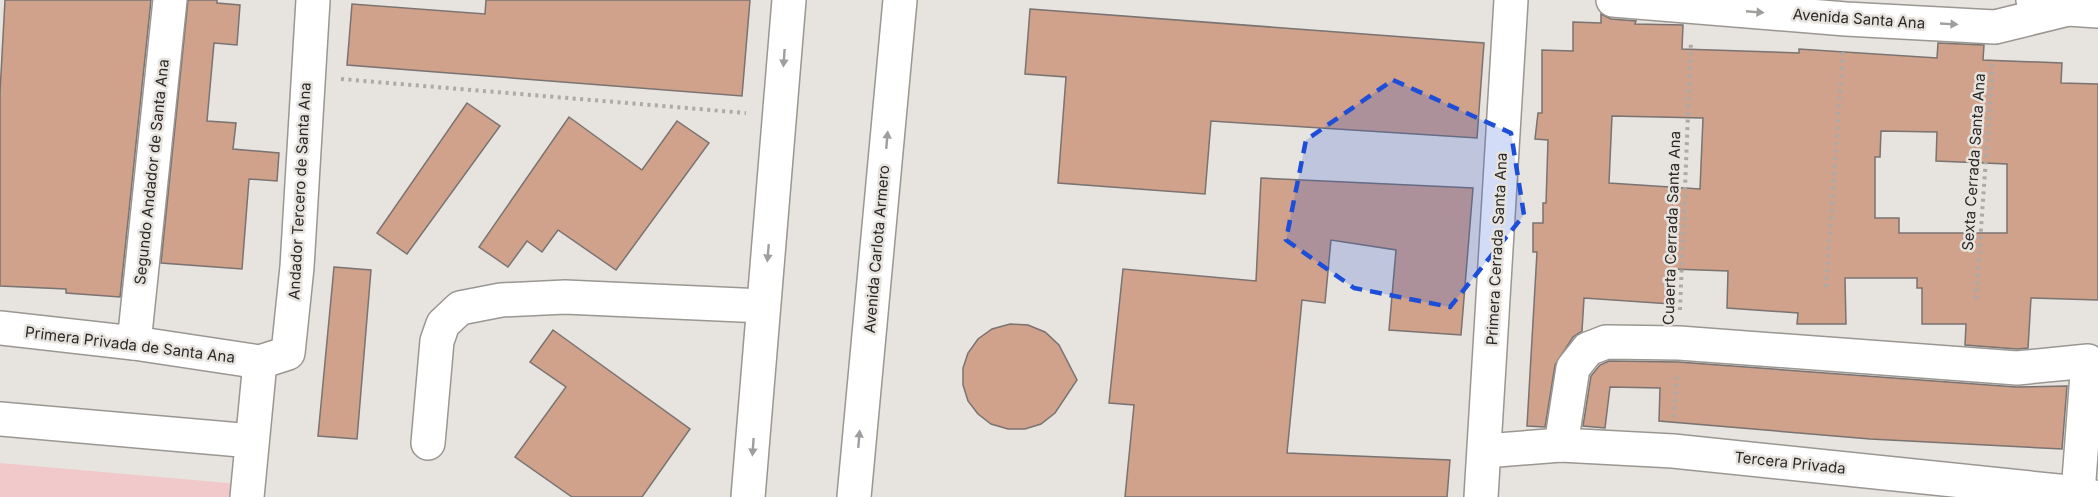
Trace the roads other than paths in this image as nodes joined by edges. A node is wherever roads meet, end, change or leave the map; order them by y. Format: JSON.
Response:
{"nodes":[{"id":1,"x":170,"y":0,"type":"edge"},
{"id":2,"x":313,"y":0,"type":"edge"},
{"id":3,"x":789,"y":0,"type":"edge"},
{"id":4,"x":900,"y":0,"type":"edge"},
{"id":5,"x":1511,"y":0,"type":"edge"},
{"id":6,"x":1613,"y":0,"type":"edge"},
{"id":7,"x":2033,"y":0,"type":"edge"},
{"id":8,"x":2083,"y":10,"type":"edge"},
{"id":9,"x":763,"y":306,"type":"junction"},
{"id":10,"x":0,"y":328,"type":"edge"},
{"id":11,"x":134,"y":343,"type":"junction"},
{"id":12,"x":2093,"y":360,"type":"edge"},
{"id":13,"x":260,"y":362,"type":"junction"},
{"id":14,"x":0,"y":419,"type":"edge"},
{"id":15,"x":252,"y":441,"type":"junction"},
{"id":16,"x":429,"y":443,"type":"dead end"},
{"id":17,"x":1562,"y":445,"type":"junction"},
{"id":18,"x":1485,"y":451,"type":"junction"},
{"id":19,"x":2086,"y":495,"type":"edge"},
{"id":20,"x":247,"y":497,"type":"edge"},
{"id":21,"x":748,"y":497,"type":"edge"},
{"id":22,"x":854,"y":497,"type":"edge"},
{"id":23,"x":1481,"y":497,"type":"edge"}],
"edges":[{"from":1,"to":11,"type":"street","name":"Segundo Andador de Santa Ana"},
{"from":2,"to":13,"type":"street","name":"Andador Tercero de Santa Ana"},
{"from":3,"to":9,"type":"street","one_way":true},
{"from":22,"to":4,"type":"street","name":"Avenida Carlota Armero","one_way":true},
{"from":5,"to":18,"type":"street","name":"Primera Cerrada Santa Ana"},
{"from":6,"to":8,"type":"street","name":"Avenida Santa Ana","one_way":true},
{"from":7,"to":8,"type":"street","name":"Avenida Santa Ana"},
{"from":9,"to":16,"type":"street"},
{"from":9,"to":21,"type":"street","one_way":true},
{"from":10,"to":11,"type":"street","name":"Primera Privada de Santa Ana"},
{"from":11,"to":13,"type":"street","name":"Primera Privada de Santa Ana"},
{"from":12,"to":17,"type":"street"},
{"from":12,"to":19,"type":"street"},
{"from":13,"to":15,"type":"street"},
{"from":14,"to":15,"type":"street"},
{"from":15,"to":20,"type":"street"},
{"from":17,"to":18,"type":"street","name":"Tercera Privada"},
{"from":17,"to":19,"type":"street","name":"Tercera Privada"},
{"from":18,"to":23,"type":"street","name":"Primera Cerrada Santa Ana"}]}
